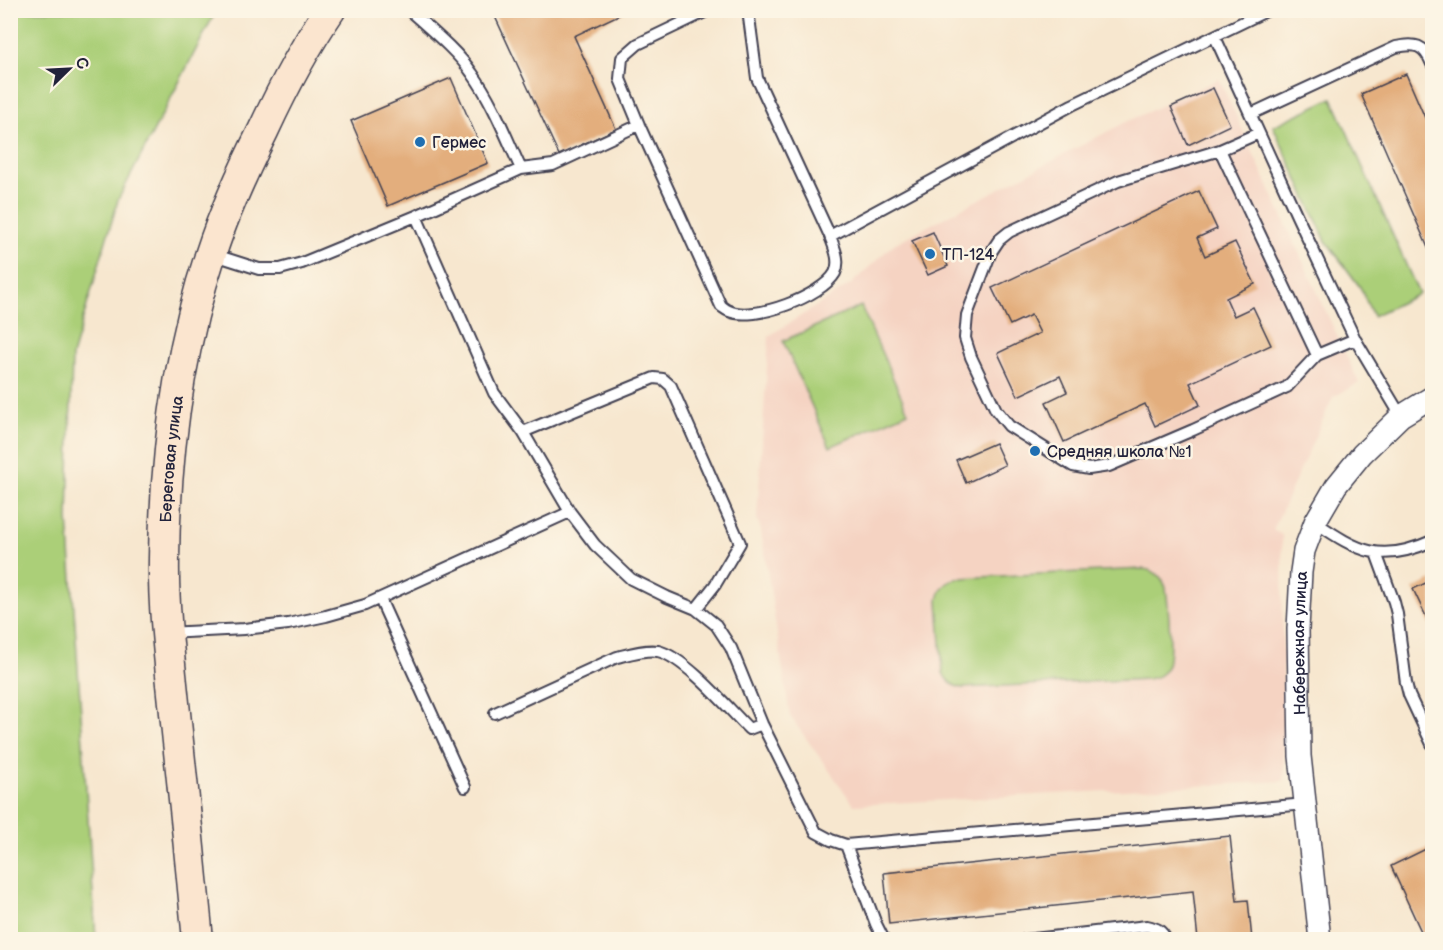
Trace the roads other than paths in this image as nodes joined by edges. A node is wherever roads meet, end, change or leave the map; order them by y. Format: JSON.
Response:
{"nodes":[{"id":1,"x":330,"y":10,"type":"edge"},
{"id":2,"x":409,"y":10,"type":"edge"},
{"id":3,"x":710,"y":10,"type":"edge"},
{"id":4,"x":748,"y":10,"type":"edge"},
{"id":5,"x":1268,"y":10,"type":"edge"},
{"id":6,"x":1215,"y":37,"type":"junction"},
{"id":7,"x":1432,"y":64,"type":"edge"},
{"id":8,"x":1251,"y":114,"type":"junction"},
{"id":9,"x":639,"y":125,"type":"junction"},
{"id":10,"x":1259,"y":132,"type":"junction"},
{"id":11,"x":1220,"y":150,"type":"junction"},
{"id":12,"x":521,"y":169,"type":"junction"},
{"id":13,"x":416,"y":216,"type":"junction"},
{"id":14,"x":830,"y":236,"type":"junction"},
{"id":15,"x":211,"y":254,"type":"junction"},
{"id":16,"x":1355,"y":339,"type":"junction"},
{"id":17,"x":1317,"y":355,"type":"junction"},
{"id":18,"x":1432,"y":397,"type":"edge"},
{"id":19,"x":1401,"y":416,"type":"junction"},
{"id":20,"x":523,"y":432,"type":"junction"},
{"id":21,"x":570,"y":512,"type":"junction"},
{"id":22,"x":1315,"y":522,"type":"junction"},
{"id":23,"x":1432,"y":541,"type":"edge"},
{"id":24,"x":1376,"y":553,"type":"junction"},
{"id":25,"x":380,"y":599,"type":"junction"},
{"id":26,"x":696,"y":609,"type":"junction"},
{"id":27,"x":167,"y":633,"type":"junction"},
{"id":28,"x":495,"y":713,"type":"dead end"},
{"id":29,"x":762,"y":724,"type":"junction"},
{"id":30,"x":1432,"y":744,"type":"edge"},
{"id":31,"x":465,"y":787,"type":"dead end"},
{"id":32,"x":1306,"y":804,"type":"junction"},
{"id":33,"x":846,"y":845,"type":"junction"},
{"id":34,"x":198,"y":939,"type":"edge"},
{"id":35,"x":884,"y":939,"type":"edge"},
{"id":36,"x":1025,"y":939,"type":"edge"},
{"id":37,"x":1166,"y":939,"type":"edge"},
{"id":38,"x":1320,"y":939,"type":"edge"}],
"edges":[{"from":1,"to":15,"type":"main road","name":"Береговая улица"},
{"from":2,"to":12,"type":"lane"},
{"from":3,"to":9,"type":"lane"},
{"from":4,"to":14,"type":"lane"},
{"from":5,"to":6,"type":"lane"},
{"from":6,"to":8,"type":"lane"},
{"from":6,"to":14,"type":"lane"},
{"from":7,"to":8,"type":"lane"},
{"from":8,"to":10,"type":"lane"},
{"from":9,"to":12,"type":"lane"},
{"from":9,"to":14,"type":"lane"},
{"from":10,"to":11,"type":"lane"},
{"from":10,"to":16,"type":"lane"},
{"from":11,"to":17,"type":"lane"},
{"from":11,"to":17,"type":"lane"},
{"from":12,"to":13,"type":"lane"},
{"from":13,"to":15,"type":"lane"},
{"from":13,"to":20,"type":"lane"},
{"from":15,"to":27,"type":"main road","name":"Береговая улица"},
{"from":16,"to":17,"type":"lane"},
{"from":16,"to":19,"type":"lane"},
{"from":18,"to":19,"type":"street","name":"Набережная улица"},
{"from":19,"to":22,"type":"street","name":"Набережная улица"},
{"from":20,"to":21,"type":"lane"},
{"from":20,"to":26,"type":"lane"},
{"from":21,"to":25,"type":"lane"},
{"from":21,"to":26,"type":"lane"},
{"from":22,"to":24,"type":"lane"},
{"from":22,"to":32,"type":"street","name":"Набережная улица"},
{"from":23,"to":24,"type":"lane"},
{"from":24,"to":30,"type":"lane"},
{"from":25,"to":27,"type":"lane"},
{"from":25,"to":31,"type":"lane"},
{"from":26,"to":29,"type":"lane"},
{"from":27,"to":34,"type":"main road","name":"Береговая улица"},
{"from":28,"to":29,"type":"lane"},
{"from":29,"to":33,"type":"lane"},
{"from":32,"to":33,"type":"lane"},
{"from":32,"to":38,"type":"street","name":"Набережная улица"},
{"from":33,"to":35,"type":"lane"},
{"from":36,"to":37,"type":"lane"}]}
